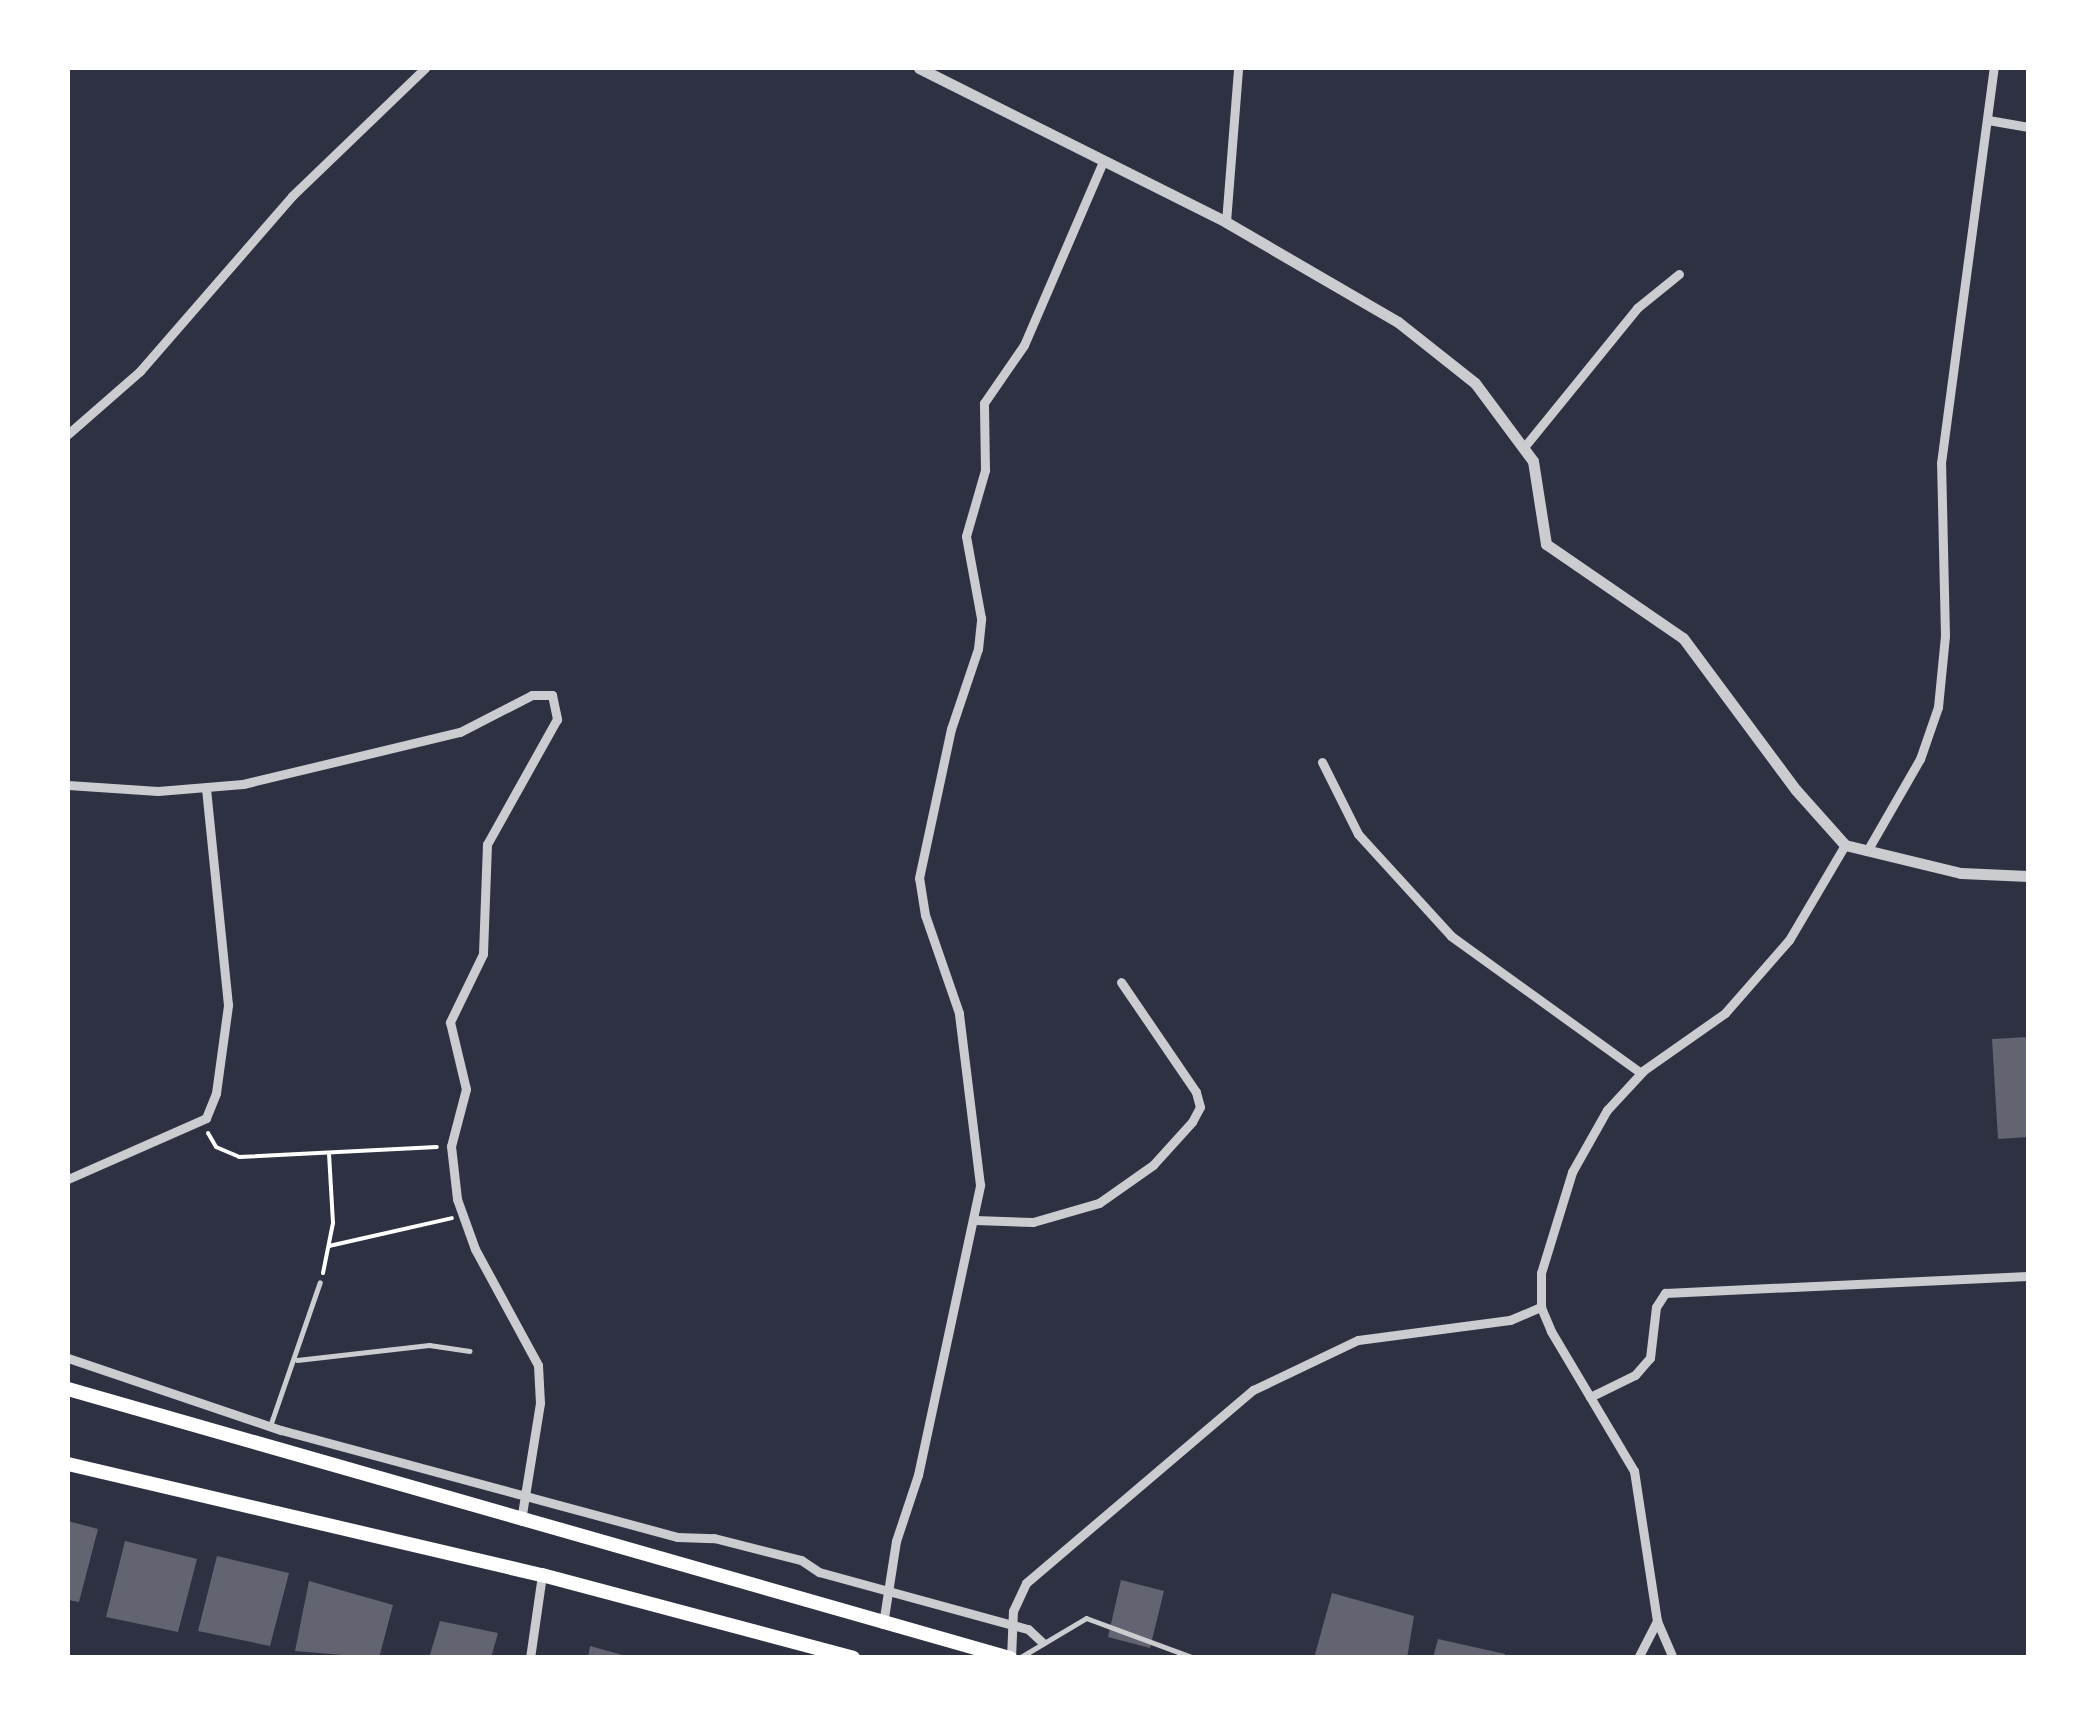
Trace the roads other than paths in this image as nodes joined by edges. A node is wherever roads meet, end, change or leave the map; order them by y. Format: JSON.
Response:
{"nodes":[{"id":1,"x":425,"y":68,"type":"edge"},
{"id":2,"x":919,"y":68,"type":"edge"},
{"id":3,"x":1238,"y":68,"type":"edge"},
{"id":4,"x":1994,"y":68,"type":"edge"},
{"id":5,"x":1988,"y":120,"type":"junction"},
{"id":6,"x":2028,"y":127,"type":"edge"},
{"id":7,"x":1103,"y":162,"type":"junction"},
{"id":8,"x":1226,"y":222,"type":"junction"},
{"id":9,"x":1679,"y":274,"type":"dead end"},
{"id":10,"x":68,"y":434,"type":"edge"},
{"id":11,"x":1525,"y":446,"type":"junction"},
{"id":12,"x":1322,"y":762,"type":"dead end"},
{"id":13,"x":68,"y":785,"type":"edge"},
{"id":14,"x":206,"y":790,"type":"junction"},
{"id":15,"x":1845,"y":844,"type":"junction"},
{"id":16,"x":1867,"y":851,"type":"junction"},
{"id":17,"x":2028,"y":876,"type":"edge"},
{"id":18,"x":1121,"y":982,"type":"dead end"},
{"id":19,"x":1641,"y":1073,"type":"junction"},
{"id":20,"x":68,"y":1180,"type":"edge"},
{"id":21,"x":975,"y":1220,"type":"junction"},
{"id":22,"x":2028,"y":1276,"type":"edge"},
{"id":23,"x":320,"y":1282,"type":"road end"},
{"id":24,"x":1541,"y":1307,"type":"junction"},
{"id":25,"x":470,"y":1351,"type":"dead end"},
{"id":26,"x":68,"y":1358,"type":"edge"},
{"id":27,"x":297,"y":1360,"type":"junction"},
{"id":28,"x":68,"y":1389,"type":"edge"},
{"id":29,"x":1590,"y":1397,"type":"junction"},
{"id":30,"x":270,"y":1426,"type":"junction"},
{"id":31,"x":68,"y":1464,"type":"edge"},
{"id":32,"x":527,"y":1497,"type":"junction"},
{"id":33,"x":521,"y":1520,"type":"junction"},
{"id":34,"x":542,"y":1575,"type":"junction"},
{"id":35,"x":886,"y":1592,"type":"junction"},
{"id":36,"x":1657,"y":1621,"type":"junction"},
{"id":37,"x":882,"y":1624,"type":"junction"},
{"id":38,"x":1014,"y":1625,"type":"junction"},
{"id":39,"x":1042,"y":1642,"type":"junction"},
{"id":40,"x":530,"y":1658,"type":"edge"},
{"id":41,"x":853,"y":1658,"type":"edge"},
{"id":42,"x":1011,"y":1658,"type":"edge"},
{"id":43,"x":1019,"y":1658,"type":"edge"},
{"id":44,"x":1194,"y":1658,"type":"edge"},
{"id":45,"x":1638,"y":1658,"type":"edge"},
{"id":46,"x":1673,"y":1658,"type":"edge"}],
"edges":[{"from":1,"to":10,"type":"street"},
{"from":2,"to":7,"type":"street"},
{"from":3,"to":8,"type":"street"},
{"from":4,"to":5,"type":"street"},
{"from":5,"to":6,"type":"street"},
{"from":5,"to":16,"type":"street"},
{"from":7,"to":8,"type":"street"},
{"from":7,"to":21,"type":"street"},
{"from":8,"to":11,"type":"street"},
{"from":9,"to":11,"type":"street"},
{"from":11,"to":15,"type":"street"},
{"from":12,"to":19,"type":"street"},
{"from":13,"to":14,"type":"street"},
{"from":14,"to":20,"type":"street"},
{"from":14,"to":32,"type":"street"},
{"from":15,"to":16,"type":"street"},
{"from":15,"to":19,"type":"street"},
{"from":16,"to":17,"type":"street"},
{"from":18,"to":21,"type":"street"},
{"from":19,"to":24,"type":"street"},
{"from":21,"to":35,"type":"street"},
{"from":22,"to":29,"type":"street"},
{"from":23,"to":27,"type":"lane"},
{"from":24,"to":29,"type":"street"},
{"from":24,"to":38,"type":"street"},
{"from":25,"to":27,"type":"lane"},
{"from":26,"to":30,"type":"street"},
{"from":27,"to":30,"type":"lane"},
{"from":28,"to":33,"type":"main road"},
{"from":29,"to":36,"type":"street"},
{"from":30,"to":32,"type":"street"},
{"from":31,"to":34,"type":"main road"},
{"from":32,"to":33,"type":"street"},
{"from":32,"to":35,"type":"street"},
{"from":33,"to":37,"type":"main road"},
{"from":34,"to":40,"type":"street"},
{"from":34,"to":41,"type":"main road"},
{"from":35,"to":37,"type":"street"},
{"from":35,"to":38,"type":"street"},
{"from":36,"to":45,"type":"street"},
{"from":36,"to":46,"type":"street"},
{"from":37,"to":42,"type":"main road"},
{"from":38,"to":39,"type":"street"},
{"from":38,"to":42,"type":"street"},
{"from":39,"to":43,"type":"lane"},
{"from":39,"to":44,"type":"lane"}]}
